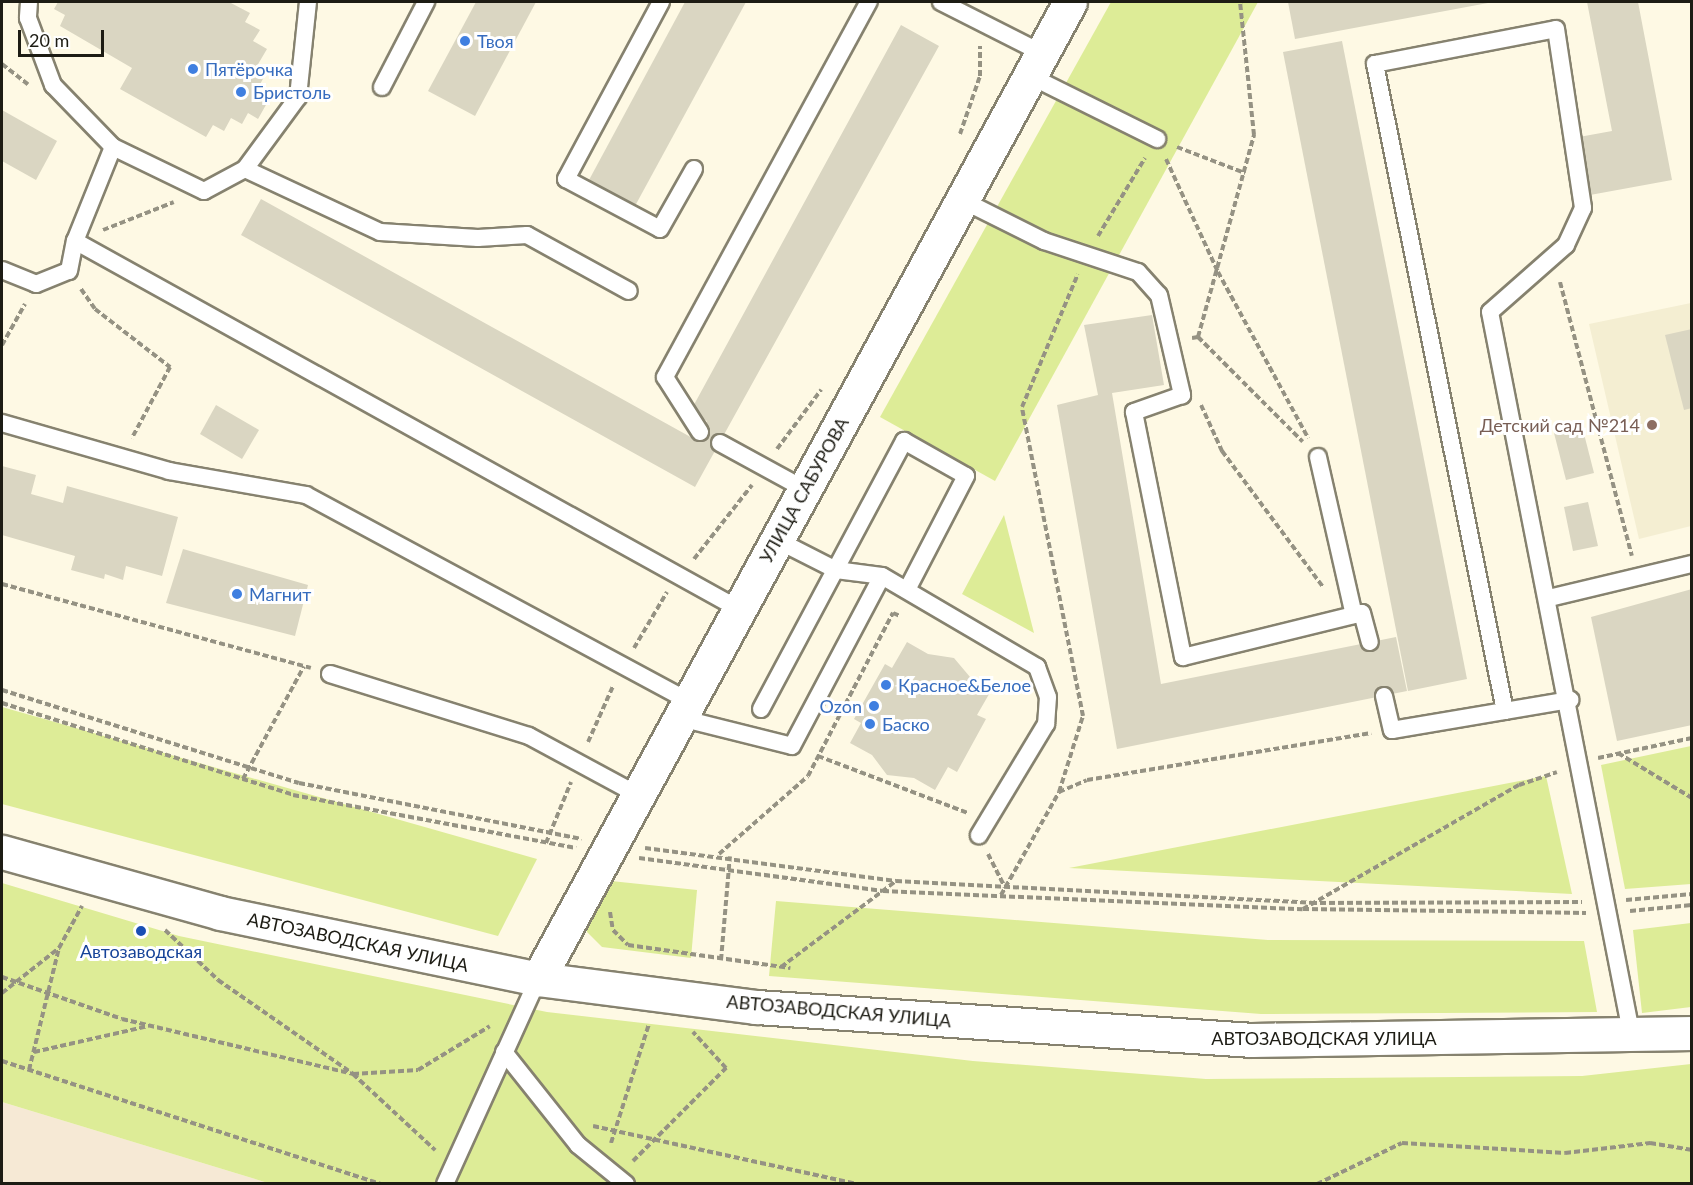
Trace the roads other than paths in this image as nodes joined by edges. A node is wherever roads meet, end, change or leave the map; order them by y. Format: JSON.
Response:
{"nodes":[{"id":1,"x":29,"y":2,"type":"edge"},
{"id":2,"x":308,"y":2,"type":"edge"},
{"id":3,"x":426,"y":2,"type":"edge"},
{"id":4,"x":661,"y":2,"type":"edge"},
{"id":5,"x":869,"y":2,"type":"edge"},
{"id":6,"x":941,"y":2,"type":"edge"},
{"id":7,"x":1070,"y":2,"type":"edge"},
{"id":8,"x":1036,"y":64,"type":"junction"},
{"id":9,"x":382,"y":87,"type":"dead end"},
{"id":10,"x":1156,"y":139,"type":"road end"},
{"id":11,"x":113,"y":147,"type":"junction"},
{"id":12,"x":245,"y":169,"type":"junction"},
{"id":13,"x":693,"y":169,"type":"dead end"},
{"id":14,"x":962,"y":200,"type":"junction"},
{"id":15,"x":75,"y":241,"type":"junction"},
{"id":16,"x":2,"y":270,"type":"edge"},
{"id":17,"x":629,"y":291,"type":"dead end"},
{"id":18,"x":2,"y":423,"type":"edge"},
{"id":19,"x":700,"y":432,"type":"dead end"},
{"id":20,"x":720,"y":443,"type":"dead end"},
{"id":21,"x":1318,"y":458,"type":"road end"},
{"id":22,"x":804,"y":489,"type":"junction"},
{"id":23,"x":777,"y":540,"type":"junction"},
{"id":24,"x":1692,"y":564,"type":"edge"},
{"id":25,"x":836,"y":570,"type":"junction"},
{"id":26,"x":882,"y":576,"type":"junction"},
{"id":27,"x":907,"y":590,"type":"junction"},
{"id":28,"x":1549,"y":598,"type":"junction"},
{"id":29,"x":739,"y":609,"type":"junction"},
{"id":30,"x":1349,"y":616,"type":"junction"},
{"id":31,"x":1370,"y":642,"type":"dead end"},
{"id":32,"x":330,"y":674,"type":"road end"},
{"id":33,"x":1383,"y":696,"type":"dead end"},
{"id":34,"x":1570,"y":700,"type":"junction"},
{"id":35,"x":684,"y":709,"type":"junction"},
{"id":36,"x":761,"y":709,"type":"dead end"},
{"id":37,"x":1505,"y":711,"type":"junction"},
{"id":38,"x":638,"y":795,"type":"junction"},
{"id":39,"x":979,"y":835,"type":"road end"},
{"id":40,"x":2,"y":852,"type":"edge"},
{"id":41,"x":532,"y":991,"type":"junction"},
{"id":42,"x":1692,"y":1033,"type":"edge"},
{"id":43,"x":1632,"y":1037,"type":"junction"},
{"id":44,"x":504,"y":1052,"type":"junction"},
{"id":45,"x":616,"y":1175,"type":"edge"},
{"id":46,"x":445,"y":1184,"type":"edge"}],
"edges":[{"from":1,"to":11,"type":"lane"},
{"from":2,"to":12,"type":"lane"},
{"from":3,"to":9,"type":"lane"},
{"from":4,"to":13,"type":"lane"},
{"from":5,"to":19,"type":"lane"},
{"from":6,"to":8,"type":"lane"},
{"from":7,"to":8,"type":"main road","name":"УЛИЦА САБУРОВА"},
{"from":8,"to":10,"type":"lane"},
{"from":8,"to":14,"type":"main road","name":"УЛИЦА САБУРОВА"},
{"from":11,"to":12,"type":"lane"},
{"from":11,"to":15,"type":"lane"},
{"from":12,"to":17,"type":"lane"},
{"from":14,"to":22,"type":"main road","name":"УЛИЦА САБУРОВА"},
{"from":14,"to":30,"type":"lane"},
{"from":15,"to":16,"type":"lane"},
{"from":15,"to":29,"type":"lane"},
{"from":18,"to":35,"type":"lane"},
{"from":20,"to":22,"type":"lane"},
{"from":21,"to":30,"type":"lane"},
{"from":22,"to":23,"type":"main road","name":"УЛИЦА САБУРОВА"},
{"from":23,"to":25,"type":"lane"},
{"from":23,"to":29,"type":"main road","name":"УЛИЦА САБУРОВА"},
{"from":24,"to":28,"type":"lane"},
{"from":25,"to":26,"type":"lane"},
{"from":25,"to":27,"type":"lane"},
{"from":25,"to":36,"type":"lane"},
{"from":26,"to":27,"type":"lane"},
{"from":26,"to":35,"type":"lane"},
{"from":27,"to":39,"type":"lane"},
{"from":28,"to":34,"type":"lane"},
{"from":28,"to":37,"type":"lane"},
{"from":29,"to":35,"type":"main road","name":"УЛИЦА САБУРОВА"},
{"from":30,"to":31,"type":"lane"},
{"from":32,"to":38,"type":"lane"},
{"from":33,"to":37,"type":"lane"},
{"from":34,"to":37,"type":"lane"},
{"from":34,"to":43,"type":"lane"},
{"from":35,"to":38,"type":"main road","name":"УЛИЦА САБУРОВА"},
{"from":38,"to":41,"type":"main road","name":"УЛИЦА САБУРОВА"},
{"from":40,"to":41,"type":"main road","name":"АВТОЗАВОДСКАЯ УЛИЦА"},
{"from":41,"to":43,"type":"main road","name":"АВТОЗАВОДСКАЯ УЛИЦА"},
{"from":41,"to":44,"type":"lane"},
{"from":42,"to":43,"type":"main road","name":"АВТОЗАВОДСКАЯ УЛИЦА"},
{"from":44,"to":45,"type":"lane"},
{"from":44,"to":46,"type":"lane"}]}
